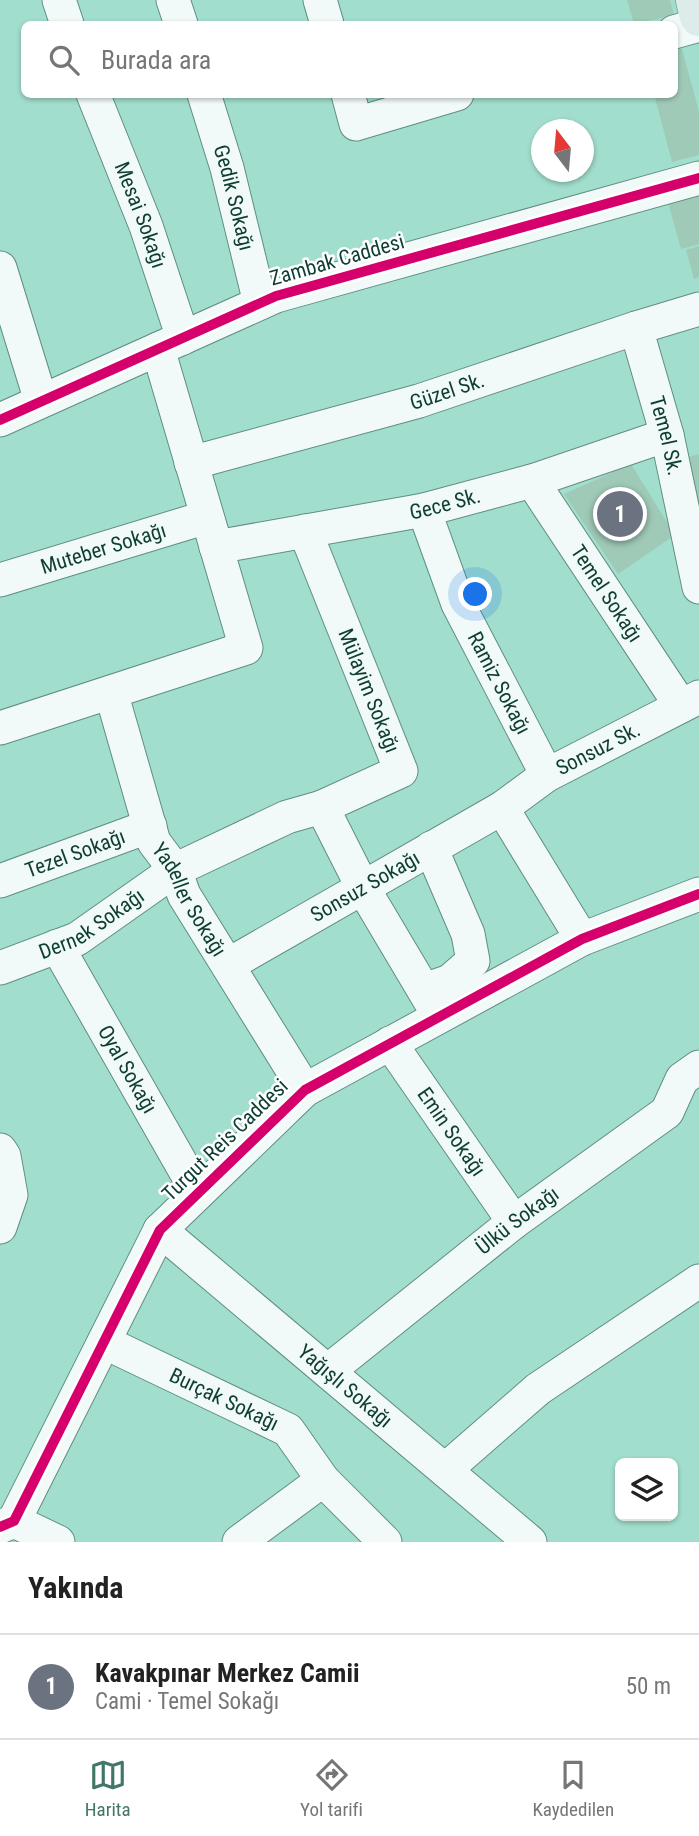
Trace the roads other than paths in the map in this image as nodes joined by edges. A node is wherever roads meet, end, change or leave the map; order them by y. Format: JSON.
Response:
{"nodes":[{"id":1,"x":59,"y":0,"type":"edge"},
{"id":2,"x":173,"y":0,"type":"edge"},
{"id":3,"x":320,"y":0,"type":"edge"},
{"id":4,"x":695,"y":0,"type":"edge"},
{"id":5,"x":699,"y":17,"type":"edge"},
{"id":6,"x":66,"y":21,"type":"edge"},
{"id":7,"x":180,"y":21,"type":"edge"},
{"id":8,"x":326,"y":21,"type":"edge"},
{"id":9,"x":699,"y":25,"type":"edge"},
{"id":10,"x":678,"y":31,"type":"edge"},
{"id":11,"x":95,"y":98,"type":"edge"},
{"id":12,"x":205,"y":98,"type":"edge"},
{"id":13,"x":429,"y":98,"type":"edge"},
{"id":14,"x":352,"y":109,"type":"edge"},
{"id":15,"x":699,"y":178,"type":"edge"},
{"id":16,"x":0,"y":268,"type":"edge"},
{"id":17,"x":260,"y":303,"type":"junction"},
{"id":18,"x":699,"y":309,"type":"edge"},
{"id":19,"x":636,"y":328,"type":"junction"},
{"id":20,"x":170,"y":344,"type":"junction"},
{"id":21,"x":41,"y":401,"type":"junction"},
{"id":22,"x":0,"y":420,"type":"edge"},
{"id":23,"x":667,"y":435,"type":"junction"},
{"id":24,"x":191,"y":463,"type":"junction"},
{"id":25,"x":532,"y":481,"type":"junction"},
{"id":26,"x":424,"y":510,"type":"junction"},
{"id":27,"x":305,"y":531,"type":"junction"},
{"id":28,"x":212,"y":532,"type":"junction"},
{"id":29,"x":0,"y":580,"type":"edge"},
{"id":30,"x":699,"y":587,"type":"edge"},
{"id":31,"x":111,"y":692,"type":"junction"},
{"id":32,"x":690,"y":701,"type":"edge"},
{"id":33,"x":0,"y":728,"type":"edge"},
{"id":34,"x":547,"y":775,"type":"junction"},
{"id":35,"x":323,"y":807,"type":"junction"},
{"id":36,"x":502,"y":808,"type":"junction"},
{"id":37,"x":150,"y":826,"type":"junction"},
{"id":38,"x":431,"y":848,"type":"junction"},
{"id":39,"x":175,"y":870,"type":"junction"},
{"id":40,"x":0,"y":881,"type":"edge"},
{"id":41,"x":363,"y":888,"type":"junction"},
{"id":42,"x":699,"y":894,"type":"edge"},
{"id":43,"x":582,"y":939,"type":"junction"},
{"id":44,"x":58,"y":946,"type":"junction"},
{"id":45,"x":228,"y":965,"type":"junction"},
{"id":46,"x":0,"y":968,"type":"edge"},
{"id":47,"x":431,"y":1003,"type":"junction"},
{"id":48,"x":390,"y":1043,"type":"junction"},
{"id":49,"x":699,"y":1067,"type":"edge"},
{"id":50,"x":305,"y":1090,"type":"junction"},
{"id":51,"x":0,"y":1150,"type":"edge"},
{"id":52,"x":198,"y":1193,"type":"junction"},
{"id":53,"x":514,"y":1222,"type":"junction"},
{"id":54,"x":0,"y":1227,"type":"edge"},
{"id":55,"x":160,"y":1230,"type":"junction"},
{"id":56,"x":699,"y":1281,"type":"edge"},
{"id":57,"x":104,"y":1342,"type":"junction"},
{"id":58,"x":328,"y":1371,"type":"junction"},
{"id":59,"x":445,"y":1470,"type":"junction"},
{"id":60,"x":323,"y":1479,"type":"junction"},
{"id":61,"x":7,"y":1524,"type":"edge"},
{"id":62,"x":58,"y":1542,"type":"edge"},
{"id":63,"x":239,"y":1542,"type":"edge"},
{"id":64,"x":386,"y":1542,"type":"edge"},
{"id":65,"x":530,"y":1542,"type":"edge"}],
"edges":[{"from":1,"to":6,"type":"street"},
{"from":2,"to":7,"type":"street"},
{"from":3,"to":8,"type":"street"},
{"from":4,"to":5,"type":"main road"},
{"from":9,"to":10,"type":"street"},
{"from":11,"to":20,"type":"street","name":"Mesai Sokağı"},
{"from":12,"to":17,"type":"street","name":"Gedik Sokağı"},
{"from":13,"to":14,"type":"street"},
{"from":15,"to":17,"type":"street","name":"Zambak Caddesi"},
{"from":16,"to":21,"type":"street"},
{"from":17,"to":20,"type":"street","name":"Zambak Caddesi"},
{"from":18,"to":19,"type":"street","name":"Güzel Sk."},
{"from":19,"to":23,"type":"street","name":"Temel Sk."},
{"from":19,"to":24,"type":"street","name":"Güzel Sk."},
{"from":20,"to":21,"type":"street","name":"Zambak Caddesi"},
{"from":20,"to":24,"type":"street","name":"Mesai Sokağı"},
{"from":21,"to":22,"type":"street","name":"Zambak Caddesi"},
{"from":23,"to":25,"type":"street","name":"Gece Sk."},
{"from":23,"to":30,"type":"street","name":"Temel Sk."},
{"from":24,"to":28,"type":"street","name":"Mesai Sokağı"},
{"from":25,"to":26,"type":"street","name":"Gece Sk."},
{"from":25,"to":32,"type":"street","name":"Temel Sokağı"},
{"from":26,"to":27,"type":"street","name":"Gece Sk."},
{"from":26,"to":34,"type":"street","name":"Ramiz Sokağı"},
{"from":27,"to":28,"type":"street","name":"Gece Sk."},
{"from":27,"to":35,"type":"street","name":"Mülayim Sokağı"},
{"from":28,"to":29,"type":"street","name":"Muteber Sokağı"},
{"from":28,"to":31,"type":"street","name":"Mesai Sokağı"},
{"from":31,"to":33,"type":"street"},
{"from":31,"to":37,"type":"street","name":"Yadeller Sokağı"},
{"from":32,"to":34,"type":"street","name":"Sonsuz Sk."},
{"from":34,"to":36,"type":"street","name":"Sonsuz Sk."},
{"from":35,"to":39,"type":"street","name":"Dernek Sokağı"},
{"from":35,"to":41,"type":"street"},
{"from":36,"to":38,"type":"street","name":"Sonsuz Sokağı"},
{"from":36,"to":43,"type":"street"},
{"from":37,"to":39,"type":"street","name":"Yadeller Sokağı"},
{"from":37,"to":40,"type":"street","name":"Tezel Sokağı"},
{"from":38,"to":41,"type":"street","name":"Sonsuz Sokağı"},
{"from":38,"to":47,"type":"street"},
{"from":39,"to":44,"type":"street","name":"Dernek Sokağı"},
{"from":39,"to":45,"type":"street","name":"Yadeller Sokağı"},
{"from":41,"to":45,"type":"street","name":"Sonsuz Sokağı"},
{"from":41,"to":47,"type":"street"},
{"from":42,"to":43,"type":"street","name":"Turgut Reis Caddesi"},
{"from":43,"to":47,"type":"street","name":"Turgut Reis Caddesi"},
{"from":44,"to":46,"type":"street","name":"Dernek Sokağı"},
{"from":44,"to":52,"type":"street","name":"Oyal Sokağı"},
{"from":45,"to":50,"type":"street","name":"Yadeller Sokağı"},
{"from":47,"to":48,"type":"street","name":"Turgut Reis Caddesi"},
{"from":48,"to":50,"type":"street","name":"Turgut Reis Caddesi"},
{"from":48,"to":53,"type":"street","name":"Emin Sokağı"},
{"from":49,"to":53,"type":"street","name":"Ülkü Sokağı"},
{"from":50,"to":52,"type":"street","name":"Turgut Reis Caddesi"},
{"from":51,"to":54,"type":"street"},
{"from":52,"to":55,"type":"street","name":"Turgut Reis Caddesi"},
{"from":53,"to":58,"type":"street","name":"Ülkü Sokağı"},
{"from":55,"to":57,"type":"street","name":"Turgut Reis Caddesi"},
{"from":55,"to":58,"type":"street","name":"Yağışlı Sokağı"},
{"from":56,"to":59,"type":"street"},
{"from":57,"to":60,"type":"street","name":"Burçak Sokağı"},
{"from":57,"to":61,"type":"street","name":"Turgut Reis Caddesi"},
{"from":58,"to":59,"type":"street","name":"Yağışlı Sokağı"},
{"from":59,"to":65,"type":"street","name":"Yağışlı Sokağı"},
{"from":60,"to":63,"type":"street"},
{"from":60,"to":64,"type":"street","name":"Burçak Sokağı"},
{"from":61,"to":62,"type":"street"}]}
